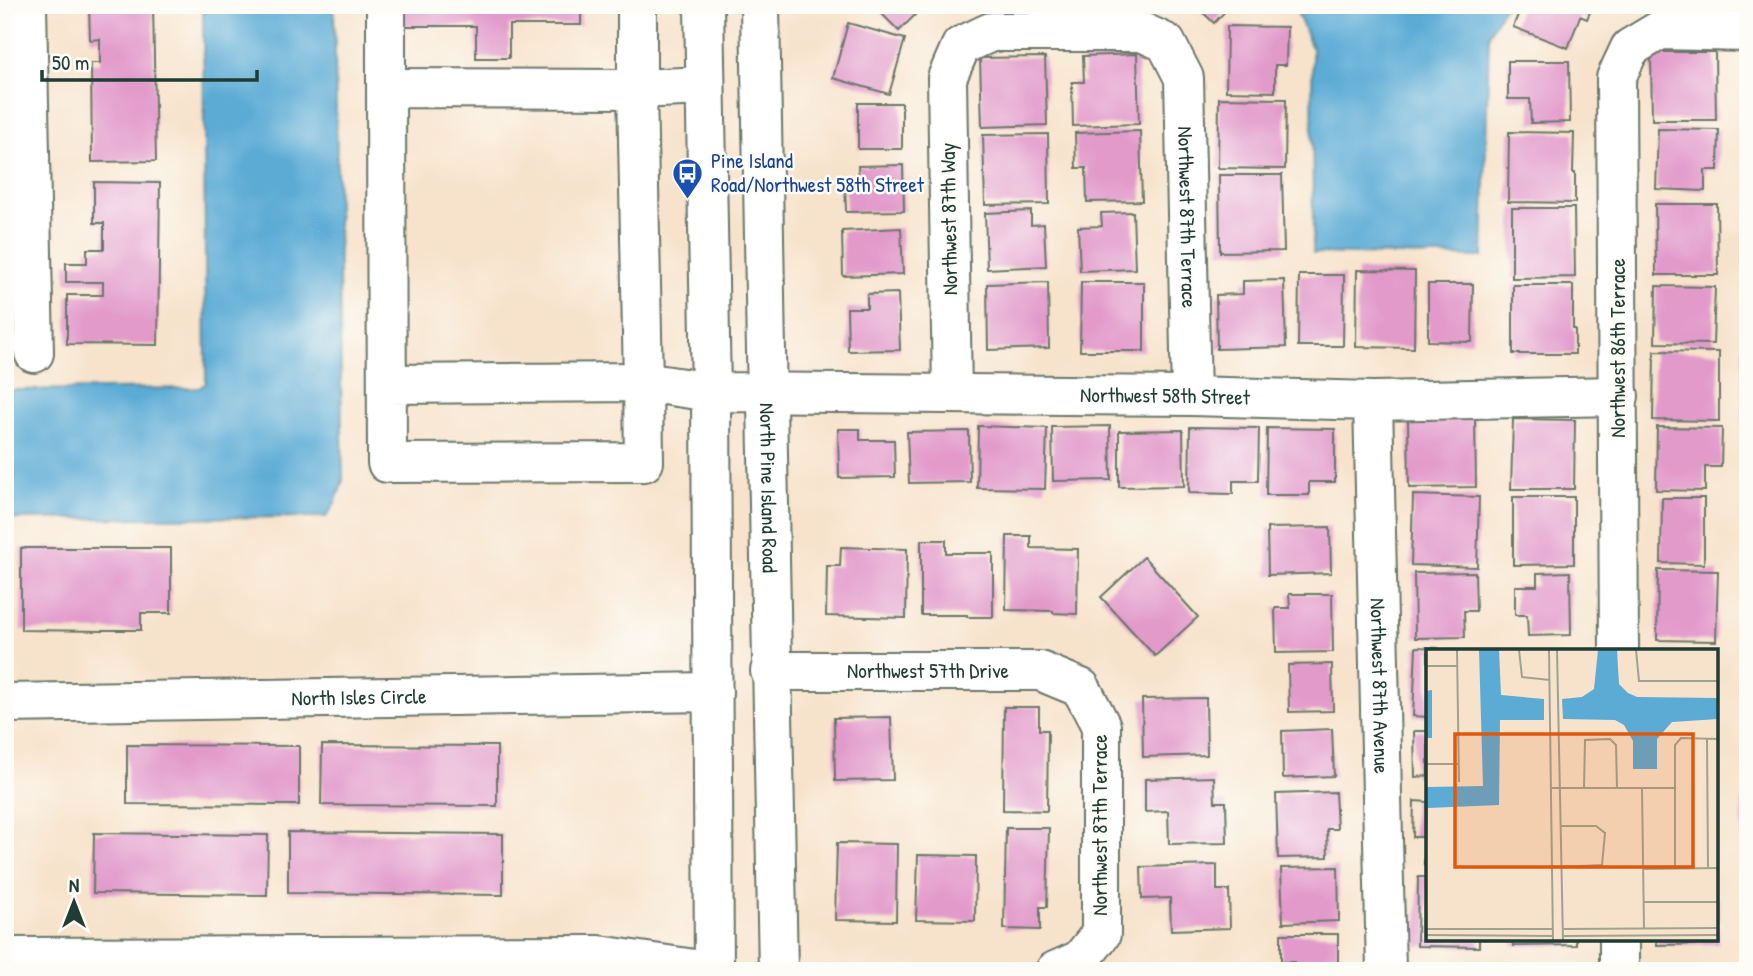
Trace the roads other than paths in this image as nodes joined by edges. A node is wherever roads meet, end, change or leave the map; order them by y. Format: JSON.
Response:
{"nodes":[{"id":1,"x":27,"y":5,"type":"edge"},
{"id":2,"x":637,"y":5,"type":"edge"},
{"id":3,"x":704,"y":5,"type":"edge"},
{"id":4,"x":760,"y":5,"type":"edge"},
{"id":5,"x":386,"y":8,"type":"dead end"},
{"id":6,"x":1748,"y":32,"type":"edge"},
{"id":7,"x":961,"y":46,"type":"joint"},
{"id":8,"x":705,"y":86,"type":"junction"},
{"id":9,"x":386,"y":88,"type":"junction"},
{"id":10,"x":637,"y":89,"type":"junction"},
{"id":11,"x":18,"y":220,"type":"edge"},
{"id":12,"x":34,"y":353,"type":"dead end"},
{"id":13,"x":643,"y":382,"type":"junction"},
{"id":14,"x":387,"y":384,"type":"junction"},
{"id":15,"x":768,"y":391,"type":"junction"},
{"id":16,"x":711,"y":392,"type":"junction"},
{"id":17,"x":951,"y":394,"type":"junction"},
{"id":18,"x":1191,"y":396,"type":"junction"},
{"id":19,"x":1619,"y":396,"type":"junction"},
{"id":20,"x":1373,"y":401,"type":"junction"},
{"id":21,"x":1619,"y":649,"type":"edge"},
{"id":22,"x":771,"y":671,"type":"junction"},
{"id":23,"x":1082,"y":688,"type":"joint"},
{"id":24,"x":713,"y":692,"type":"junction"},
{"id":25,"x":5,"y":703,"type":"edge"},
{"id":26,"x":1619,"y":941,"type":"edge"},
{"id":27,"x":5,"y":957,"type":"edge"},
{"id":28,"x":1067,"y":965,"type":"edge"},
{"id":29,"x":708,"y":971,"type":"edge"},
{"id":30,"x":714,"y":971,"type":"edge"},
{"id":31,"x":778,"y":971,"type":"edge"},
{"id":32,"x":1386,"y":971,"type":"edge"},
{"id":33,"x":1619,"y":971,"type":"edge"}],
"edges":[{"from":1,"to":11,"type":"street"},
{"from":2,"to":10,"type":"street"},
{"from":3,"to":8,"type":"street"},
{"from":4,"to":15,"type":"street","name":"North Pine Island Road"},
{"from":5,"to":9,"type":"street"},
{"from":6,"to":19,"type":"street","name":"Northwest 86th Terrace"},
{"from":7,"to":17,"type":"street","name":"Northwest 87th Way"},
{"from":7,"to":18,"type":"street","name":"Northwest 87th Terrace"},
{"from":8,"to":10,"type":"street"},
{"from":8,"to":16,"type":"street"},
{"from":9,"to":10,"type":"street"},
{"from":9,"to":14,"type":"street"},
{"from":10,"to":13,"type":"street"},
{"from":11,"to":12,"type":"street"},
{"from":13,"to":14,"type":"street","name":"Northwest 58th Street"},
{"from":13,"to":14,"type":"street"},
{"from":13,"to":16,"type":"street","name":"Northwest 58th Street"},
{"from":15,"to":16,"type":"street","name":"Northwest 58th Street"},
{"from":15,"to":17,"type":"street","name":"Northwest 58th Street"},
{"from":15,"to":22,"type":"street","name":"North Pine Island Road"},
{"from":16,"to":24,"type":"street"},
{"from":17,"to":18,"type":"street","name":"Northwest 58th Street"},
{"from":18,"to":20,"type":"street","name":"Northwest 58th Street"},
{"from":19,"to":20,"type":"street","name":"Northwest 58th Street"},
{"from":19,"to":21,"type":"street","name":"Northwest 86th Terrace"},
{"from":20,"to":32,"type":"street","name":"Northwest 87th Avenue"},
{"from":22,"to":23,"type":"street","name":"Northwest 57th Drive"},
{"from":22,"to":31,"type":"street","name":"North Pine Island Road"},
{"from":23,"to":28,"type":"street","name":"Northwest 87th Terrace"},
{"from":24,"to":25,"type":"street","name":"North Isles Circle"},
{"from":24,"to":30,"type":"street"},
{"from":26,"to":33,"type":"street"},
{"from":27,"to":29,"type":"street"}]}
